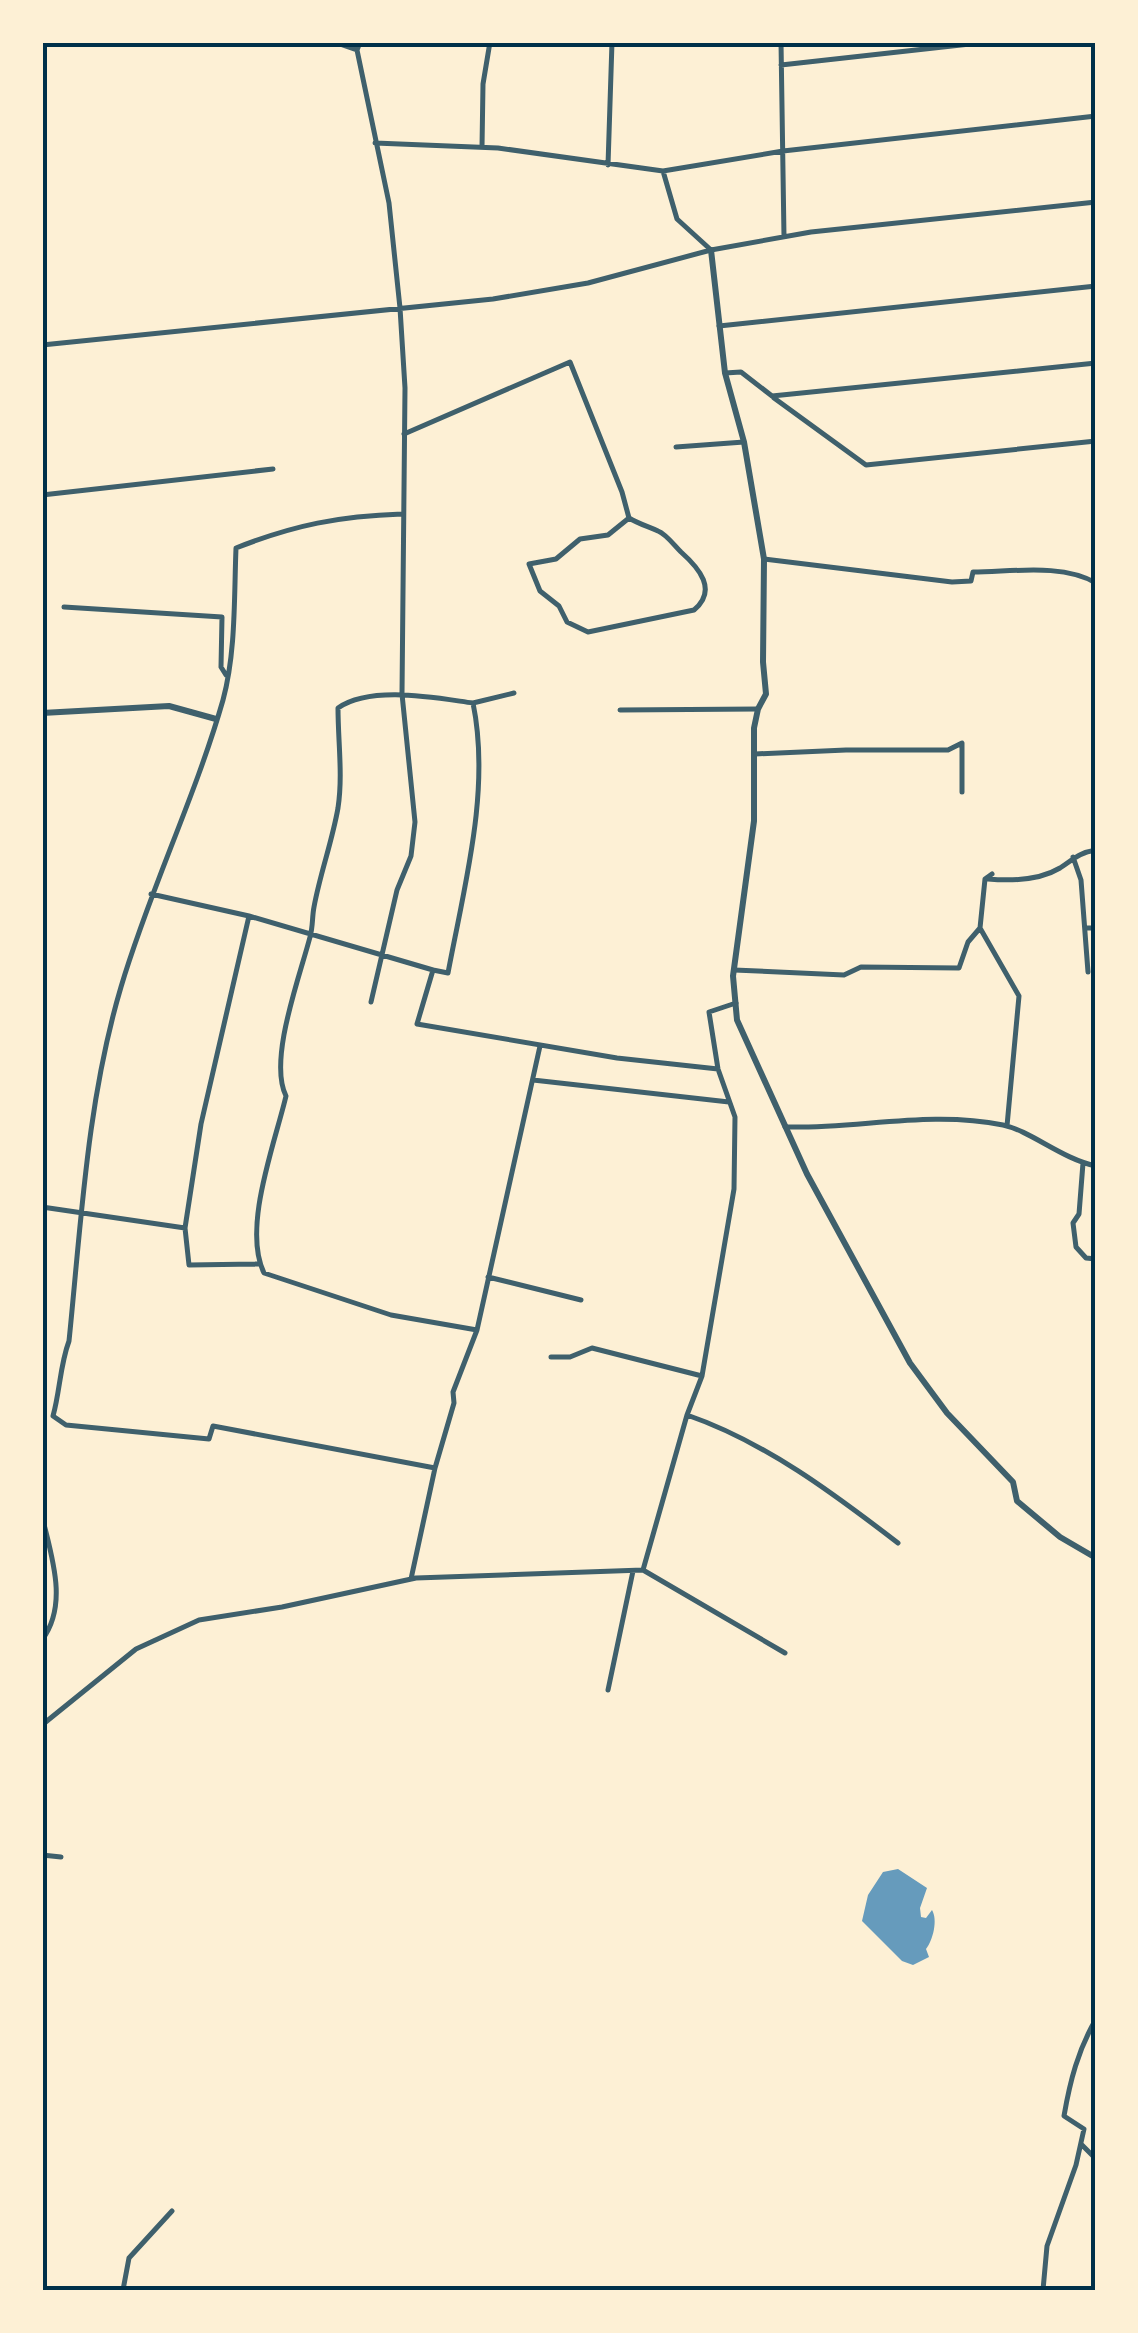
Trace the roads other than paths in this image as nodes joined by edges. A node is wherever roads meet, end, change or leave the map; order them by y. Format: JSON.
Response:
{"nodes":[{"id":1,"x":334,"y":42,"type":"edge"},
{"id":2,"x":490,"y":42,"type":"edge"},
{"id":3,"x":612,"y":42,"type":"edge"},
{"id":4,"x":780,"y":42,"type":"edge"},
{"id":5,"x":988,"y":42,"type":"edge"},
{"id":6,"x":359,"y":46,"type":"edge"},
{"id":7,"x":781,"y":65,"type":"junction"},
{"id":8,"x":1096,"y":116,"type":"edge"},
{"id":9,"x":376,"y":143,"type":"junction"},
{"id":10,"x":482,"y":147,"type":"junction"},
{"id":11,"x":783,"y":150,"type":"junction"},
{"id":12,"x":608,"y":166,"type":"junction"},
{"id":13,"x":663,"y":171,"type":"junction"},
{"id":14,"x":1096,"y":202,"type":"edge"},
{"id":15,"x":784,"y":237,"type":"junction"},
{"id":16,"x":710,"y":250,"type":"junction"},
{"id":17,"x":1096,"y":286,"type":"edge"},
{"id":18,"x":400,"y":308,"type":"junction"},
{"id":19,"x":719,"y":326,"type":"junction"},
{"id":20,"x":42,"y":345,"type":"edge"},
{"id":21,"x":1096,"y":363,"type":"edge"},
{"id":22,"x":725,"y":372,"type":"junction"},
{"id":23,"x":772,"y":396,"type":"junction"},
{"id":24,"x":404,"y":434,"type":"junction"},
{"id":25,"x":1096,"y":441,"type":"edge"},
{"id":26,"x":744,"y":442,"type":"junction"},
{"id":27,"x":676,"y":447,"type":"dead end"},
{"id":28,"x":273,"y":468,"type":"dead end"},
{"id":29,"x":42,"y":495,"type":"edge"},
{"id":30,"x":402,"y":514,"type":"junction"},
{"id":31,"x":628,"y":518,"type":"junction"},
{"id":32,"x":764,"y":559,"type":"junction"},
{"id":33,"x":1096,"y":583,"type":"edge"},
{"id":34,"x":64,"y":608,"type":"dead end"},
{"id":35,"x":226,"y":676,"type":"junction"},
{"id":36,"x":514,"y":693,"type":"dead end"},
{"id":37,"x":402,"y":694,"type":"junction"},
{"id":38,"x":473,"y":703,"type":"junction"},
{"id":39,"x":758,"y":709,"type":"junction"},
{"id":40,"x":620,"y":710,"type":"dead end"},
{"id":41,"x":42,"y":713,"type":"edge"},
{"id":42,"x":216,"y":719,"type":"junction"},
{"id":43,"x":752,"y":754,"type":"junction"},
{"id":44,"x":962,"y":792,"type":"dead end"},
{"id":45,"x":1096,"y":850,"type":"edge"},
{"id":46,"x":1073,"y":857,"type":"junction"},
{"id":47,"x":150,"y":894,"type":"junction"},
{"id":48,"x":249,"y":916,"type":"junction"},
{"id":49,"x":980,"y":928,"type":"junction"},
{"id":50,"x":1085,"y":928,"type":"junction"},
{"id":51,"x":1096,"y":928,"type":"edge"},
{"id":52,"x":312,"y":933,"type":"junction"},
{"id":53,"x":384,"y":955,"type":"junction"},
{"id":54,"x":433,"y":970,"type":"junction"},
{"id":55,"x":734,"y":970,"type":"junction"},
{"id":56,"x":1088,"y":972,"type":"dead end"},
{"id":57,"x":371,"y":1002,"type":"dead end"},
{"id":58,"x":736,"y":1003,"type":"junction"},
{"id":59,"x":540,"y":1046,"type":"junction"},
{"id":60,"x":718,"y":1069,"type":"junction"},
{"id":61,"x":532,"y":1080,"type":"junction"},
{"id":62,"x":728,"y":1102,"type":"junction"},
{"id":63,"x":1007,"y":1126,"type":"junction"},
{"id":64,"x":785,"y":1127,"type":"junction"},
{"id":65,"x":1083,"y":1164,"type":"junction"},
{"id":66,"x":1096,"y":1166,"type":"edge"},
{"id":67,"x":42,"y":1207,"type":"edge"},
{"id":68,"x":83,"y":1211,"type":"junction"},
{"id":69,"x":185,"y":1228,"type":"junction"},
{"id":70,"x":1096,"y":1259,"type":"edge"},
{"id":71,"x":260,"y":1264,"type":"junction"},
{"id":72,"x":488,"y":1277,"type":"junction"},
{"id":73,"x":580,"y":1300,"type":"dead end"},
{"id":74,"x":477,"y":1330,"type":"junction"},
{"id":75,"x":551,"y":1357,"type":"dead end"},
{"id":76,"x":702,"y":1376,"type":"junction"},
{"id":77,"x":686,"y":1415,"type":"junction"},
{"id":78,"x":53,"y":1416,"type":"junction"},
{"id":79,"x":42,"y":1423,"type":"edge"},
{"id":80,"x":435,"y":1468,"type":"junction"},
{"id":81,"x":42,"y":1516,"type":"edge"},
{"id":82,"x":898,"y":1543,"type":"dead end"},
{"id":83,"x":1096,"y":1558,"type":"edge"},
{"id":84,"x":633,"y":1570,"type":"junction"},
{"id":85,"x":643,"y":1570,"type":"junction"},
{"id":86,"x":411,"y":1579,"type":"junction"},
{"id":87,"x":42,"y":1640,"type":"edge"},
{"id":88,"x":785,"y":1653,"type":"dead end"},
{"id":89,"x":608,"y":1690,"type":"dead end"},
{"id":90,"x":42,"y":1725,"type":"edge"},
{"id":91,"x":42,"y":1854,"type":"edge"},
{"id":92,"x":60,"y":1856,"type":"dead end"},
{"id":93,"x":1096,"y":2019,"type":"edge"},
{"id":94,"x":1081,"y":2144,"type":"junction"},
{"id":95,"x":1096,"y":2159,"type":"edge"},
{"id":96,"x":172,"y":2211,"type":"dead end"},
{"id":97,"x":123,"y":2290,"type":"edge"},
{"id":98,"x":1042,"y":2290,"type":"edge"}],
"edges":[{"from":1,"to":6,"type":"street"},
{"from":2,"to":10,"type":"street"},
{"from":3,"to":12,"type":"street"},
{"from":4,"to":7,"type":"street"},
{"from":5,"to":7,"type":"street"},
{"from":6,"to":9,"type":"street"},
{"from":7,"to":11,"type":"street"},
{"from":8,"to":11,"type":"street"},
{"from":9,"to":10,"type":"street"},
{"from":9,"to":18,"type":"street"},
{"from":10,"to":12,"type":"street"},
{"from":11,"to":13,"type":"street"},
{"from":11,"to":15,"type":"street"},
{"from":12,"to":13,"type":"street"},
{"from":13,"to":16,"type":"street"},
{"from":14,"to":15,"type":"street"},
{"from":15,"to":16,"type":"street"},
{"from":16,"to":18,"type":"street"},
{"from":16,"to":19,"type":"street"},
{"from":17,"to":19,"type":"street"},
{"from":18,"to":20,"type":"street"},
{"from":18,"to":24,"type":"street"},
{"from":19,"to":22,"type":"street"},
{"from":21,"to":23,"type":"street"},
{"from":22,"to":23,"type":"street"},
{"from":22,"to":26,"type":"street"},
{"from":23,"to":25,"type":"street"},
{"from":24,"to":30,"type":"street"},
{"from":24,"to":31,"type":"street"},
{"from":26,"to":27,"type":"street"},
{"from":26,"to":32,"type":"street"},
{"from":28,"to":29,"type":"street"},
{"from":30,"to":35,"type":"street"},
{"from":30,"to":37,"type":"street"},
{"from":31,"to":31,"type":"street"},
{"from":32,"to":33,"type":"street"},
{"from":32,"to":39,"type":"street"},
{"from":34,"to":35,"type":"street"},
{"from":35,"to":42,"type":"street"},
{"from":36,"to":38,"type":"street"},
{"from":37,"to":38,"type":"street"},
{"from":37,"to":52,"type":"street"},
{"from":37,"to":53,"type":"street"},
{"from":38,"to":54,"type":"street"},
{"from":39,"to":40,"type":"street"},
{"from":39,"to":43,"type":"street"},
{"from":41,"to":42,"type":"street"},
{"from":42,"to":47,"type":"street"},
{"from":43,"to":44,"type":"street"},
{"from":43,"to":55,"type":"street"},
{"from":45,"to":46,"type":"street"},
{"from":46,"to":49,"type":"street"},
{"from":46,"to":50,"type":"street"},
{"from":47,"to":48,"type":"street"},
{"from":47,"to":68,"type":"street"},
{"from":48,"to":52,"type":"street"},
{"from":48,"to":69,"type":"street"},
{"from":49,"to":55,"type":"street"},
{"from":49,"to":63,"type":"street"},
{"from":50,"to":51,"type":"street"},
{"from":50,"to":56,"type":"street"},
{"from":52,"to":53,"type":"street"},
{"from":52,"to":71,"type":"street"},
{"from":53,"to":54,"type":"street"},
{"from":53,"to":57,"type":"street"},
{"from":54,"to":59,"type":"street"},
{"from":55,"to":58,"type":"street"},
{"from":58,"to":60,"type":"street"},
{"from":58,"to":64,"type":"street"},
{"from":59,"to":60,"type":"street"},
{"from":59,"to":61,"type":"street"},
{"from":60,"to":62,"type":"street"},
{"from":61,"to":62,"type":"street"},
{"from":61,"to":72,"type":"street"},
{"from":62,"to":76,"type":"street"},
{"from":63,"to":64,"type":"street"},
{"from":63,"to":65,"type":"street"},
{"from":64,"to":83,"type":"street"},
{"from":65,"to":66,"type":"street"},
{"from":65,"to":70,"type":"street"},
{"from":67,"to":68,"type":"street"},
{"from":68,"to":69,"type":"street"},
{"from":68,"to":78,"type":"street"},
{"from":69,"to":71,"type":"street"},
{"from":71,"to":74,"type":"street"},
{"from":72,"to":73,"type":"street"},
{"from":72,"to":74,"type":"street"},
{"from":74,"to":80,"type":"street"},
{"from":75,"to":76,"type":"street"},
{"from":76,"to":77,"type":"street"},
{"from":77,"to":82,"type":"street"},
{"from":77,"to":85,"type":"street"},
{"from":78,"to":79,"type":"street"},
{"from":78,"to":80,"type":"street"},
{"from":80,"to":86,"type":"street"},
{"from":81,"to":87,"type":"street"},
{"from":84,"to":85,"type":"street"},
{"from":84,"to":86,"type":"street"},
{"from":84,"to":89,"type":"street"},
{"from":85,"to":88,"type":"street"},
{"from":86,"to":90,"type":"street"},
{"from":91,"to":92,"type":"street"},
{"from":93,"to":94,"type":"street"},
{"from":94,"to":95,"type":"street"},
{"from":94,"to":98,"type":"street"},
{"from":96,"to":97,"type":"street"}]}
